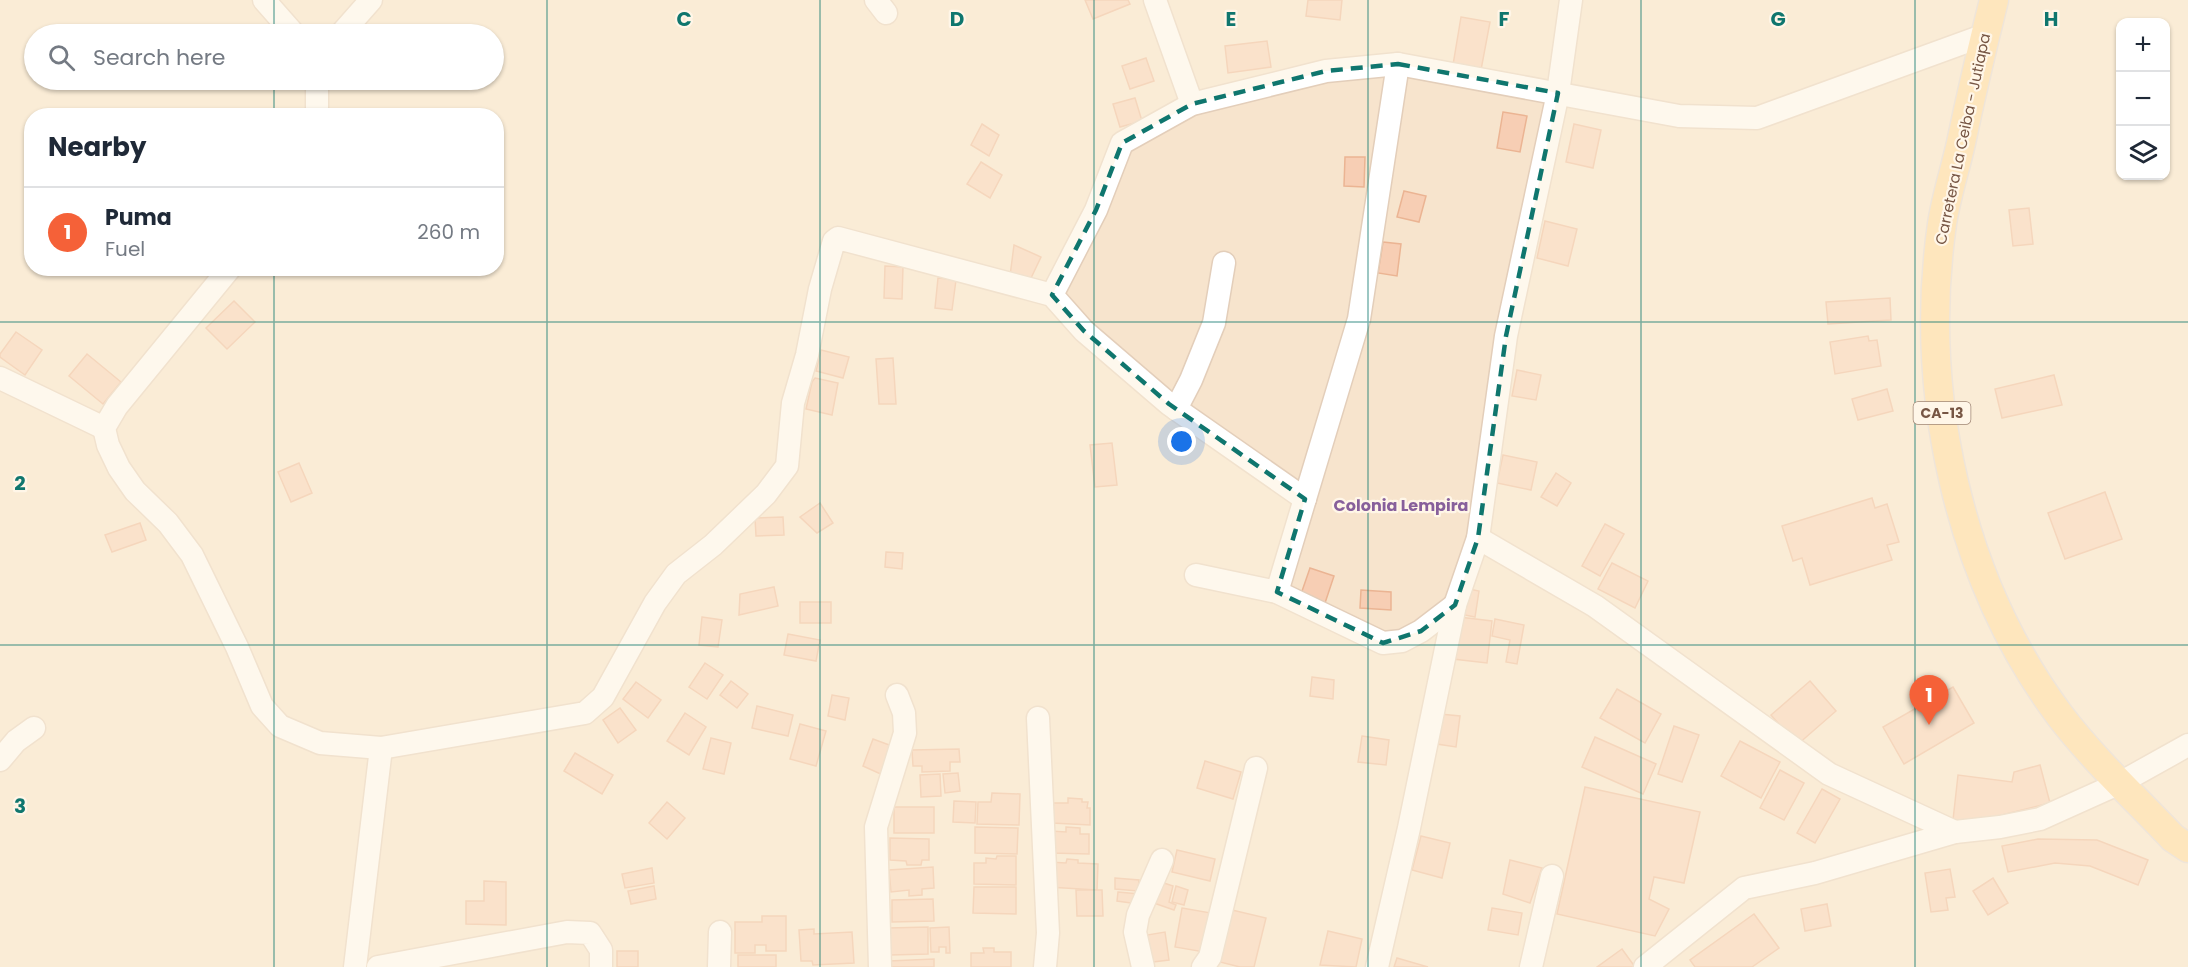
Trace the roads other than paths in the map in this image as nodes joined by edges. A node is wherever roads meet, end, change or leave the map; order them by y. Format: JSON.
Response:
{"nodes":[{"id":1,"x":264,"y":0,"type":"edge"},
{"id":2,"x":371,"y":0,"type":"edge"},
{"id":3,"x":1155,"y":0,"type":"edge"},
{"id":4,"x":1571,"y":0,"type":"edge"},
{"id":5,"x":1994,"y":0,"type":"edge"},
{"id":6,"x":285,"y":24,"type":"edge"},
{"id":7,"x":350,"y":24,"type":"edge"},
{"id":8,"x":1985,"y":35,"type":"junction"},
{"id":9,"x":1398,"y":64,"type":"junction"},
{"id":10,"x":317,"y":90,"type":"edge"},
{"id":11,"x":1558,"y":93,"type":"junction"},
{"id":12,"x":1192,"y":104,"type":"junction"},
{"id":13,"x":317,"y":108,"type":"edge"},
{"id":14,"x":1224,"y":263,"type":"dead end"},
{"id":15,"x":223,"y":276,"type":"edge"},
{"id":16,"x":1052,"y":295,"type":"junction"},
{"id":17,"x":0,"y":378,"type":"edge"},
{"id":18,"x":1176,"y":408,"type":"junction"},
{"id":19,"x":104,"y":428,"type":"junction"},
{"id":20,"x":1305,"y":499,"type":"junction"},
{"id":21,"x":1478,"y":538,"type":"junction"},
{"id":22,"x":1196,"y":575,"type":"dead end"},
{"id":23,"x":1277,"y":592,"type":"junction"},
{"id":24,"x":1455,"y":605,"type":"junction"},
{"id":25,"x":897,"y":695,"type":"dead end"},
{"id":26,"x":1038,"y":718,"type":"dead end"},
{"id":27,"x":34,"y":728,"type":"dead end"},
{"id":28,"x":2188,"y":745,"type":"edge"},
{"id":29,"x":381,"y":748,"type":"junction"},
{"id":30,"x":0,"y":760,"type":"edge"},
{"id":31,"x":1256,"y":768,"type":"dead end"},
{"id":32,"x":2120,"y":783,"type":"junction"},
{"id":33,"x":1955,"y":832,"type":"junction"},
{"id":34,"x":2188,"y":849,"type":"edge"},
{"id":35,"x":1162,"y":860,"type":"dead end"},
{"id":36,"x":1552,"y":876,"type":"dead end"},
{"id":37,"x":720,"y":932,"type":"dead end"},
{"id":38,"x":601,"y":959,"type":"edge"},
{"id":39,"x":355,"y":967,"type":"edge"},
{"id":40,"x":378,"y":967,"type":"edge"},
{"id":41,"x":719,"y":967,"type":"edge"},
{"id":42,"x":880,"y":967,"type":"edge"},
{"id":43,"x":1046,"y":967,"type":"edge"},
{"id":44,"x":1143,"y":967,"type":"edge"},
{"id":45,"x":1203,"y":967,"type":"edge"},
{"id":46,"x":1377,"y":967,"type":"edge"},
{"id":47,"x":1531,"y":967,"type":"edge"},
{"id":48,"x":1645,"y":967,"type":"edge"}],
"edges":[{"from":1,"to":6,"type":"street"},
{"from":2,"to":7,"type":"street"},
{"from":3,"to":12,"type":"street"},
{"from":4,"to":11,"type":"street"},
{"from":5,"to":8,"type":"main road","name":"Carretera La Ceiba - Jutiapa","number":"CA-13"},
{"from":8,"to":11,"type":"street"},
{"from":8,"to":32,"type":"main road","name":"Carretera La Ceiba - Jutiapa","number":"CA-13"},
{"from":9,"to":11,"type":"street"},
{"from":9,"to":12,"type":"street"},
{"from":9,"to":20,"type":"street"},
{"from":10,"to":13,"type":"street"},
{"from":11,"to":21,"type":"street"},
{"from":12,"to":16,"type":"street"},
{"from":14,"to":18,"type":"street"},
{"from":15,"to":19,"type":"street"},
{"from":16,"to":18,"type":"street"},
{"from":16,"to":29,"type":"street"},
{"from":17,"to":19,"type":"street"},
{"from":18,"to":20,"type":"street"},
{"from":19,"to":29,"type":"street"},
{"from":20,"to":23,"type":"street"},
{"from":21,"to":24,"type":"street"},
{"from":21,"to":33,"type":"street"},
{"from":22,"to":23,"type":"street"},
{"from":23,"to":24,"type":"street"},
{"from":24,"to":46,"type":"street"},
{"from":25,"to":42,"type":"street"},
{"from":26,"to":43,"type":"street"},
{"from":27,"to":30,"type":"street"},
{"from":28,"to":32,"type":"street"},
{"from":29,"to":39,"type":"street"},
{"from":31,"to":45,"type":"street"},
{"from":32,"to":33,"type":"street"},
{"from":32,"to":34,"type":"main road","name":"Carretera La Ceiba - Jutiapa","number":"CA-13"},
{"from":33,"to":48,"type":"street"},
{"from":35,"to":44,"type":"street"},
{"from":36,"to":47,"type":"street"},
{"from":37,"to":41,"type":"street"},
{"from":38,"to":40,"type":"street"}]}
